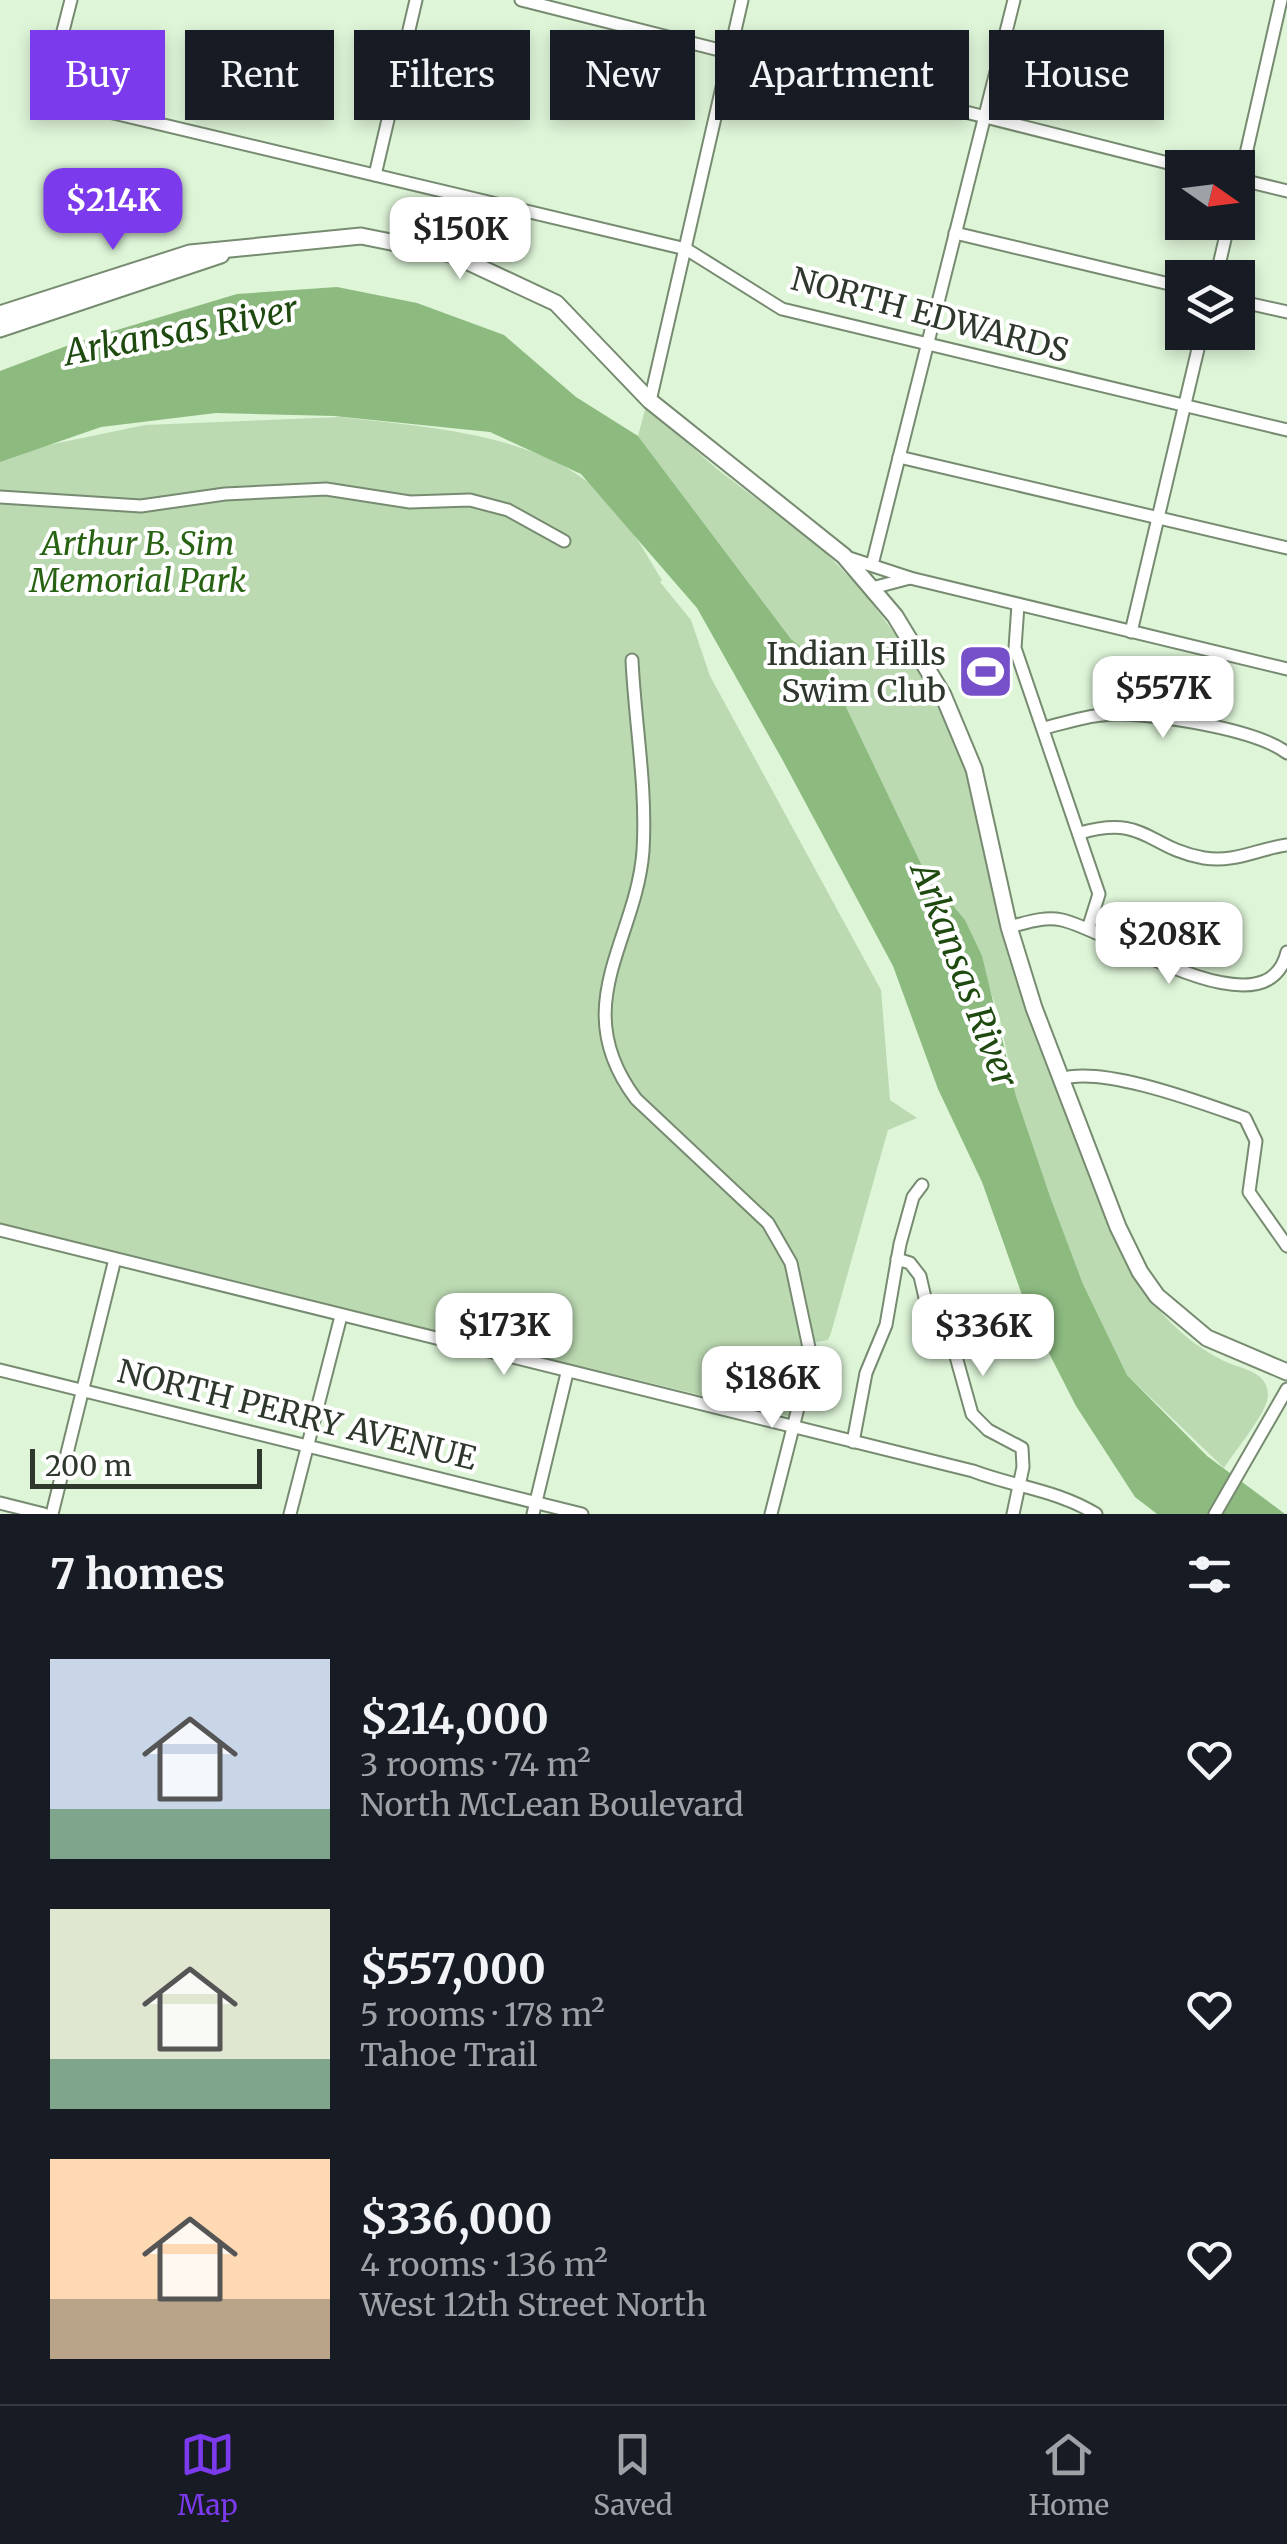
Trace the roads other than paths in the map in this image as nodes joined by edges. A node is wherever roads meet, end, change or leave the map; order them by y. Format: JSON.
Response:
{"nodes":[{"id":1,"x":71,"y":0,"type":"edge"},
{"id":2,"x":416,"y":0,"type":"edge"},
{"id":3,"x":521,"y":0,"type":"edge"},
{"id":4,"x":742,"y":0,"type":"edge"},
{"id":5,"x":1014,"y":0,"type":"edge"},
{"id":6,"x":1281,"y":0,"type":"edge"},
{"id":7,"x":735,"y":30,"type":"edge"},
{"id":8,"x":715,"y":50,"type":"edge"},
{"id":9,"x":969,"y":115,"type":"edge"},
{"id":10,"x":715,"y":117,"type":"edge"},
{"id":11,"x":985,"y":119,"type":"junction"},
{"id":12,"x":1246,"y":150,"type":"edge"},
{"id":13,"x":1165,"y":162,"type":"edge"},
{"id":14,"x":375,"y":175,"type":"junction"},
{"id":15,"x":1255,"y":186,"type":"edge"},
{"id":16,"x":1287,"y":191,"type":"edge"},
{"id":17,"x":956,"y":233,"type":"junction"},
{"id":18,"x":238,"y":248,"type":"junction"},
{"id":19,"x":686,"y":249,"type":"junction"},
{"id":20,"x":1165,"y":284,"type":"edge"},
{"id":21,"x":1255,"y":304,"type":"edge"},
{"id":22,"x":1287,"y":312,"type":"edge"},
{"id":23,"x":0,"y":314,"type":"edge"},
{"id":24,"x":0,"y":329,"type":"edge"},
{"id":25,"x":927,"y":346,"type":"junction"},
{"id":26,"x":1198,"y":350,"type":"edge"},
{"id":27,"x":650,"y":400,"type":"junction"},
{"id":28,"x":1184,"y":408,"type":"junction"},
{"id":29,"x":1287,"y":430,"type":"edge"},
{"id":30,"x":899,"y":457,"type":"junction"},
{"id":31,"x":0,"y":497,"type":"edge"},
{"id":32,"x":1158,"y":517,"type":"junction"},
{"id":33,"x":564,"y":541,"type":"dead end"},
{"id":34,"x":1287,"y":548,"type":"edge"},
{"id":35,"x":844,"y":556,"type":"junction"},
{"id":36,"x":872,"y":565,"type":"junction"},
{"id":37,"x":910,"y":578,"type":"junction"},
{"id":38,"x":872,"y":588,"type":"junction"},
{"id":39,"x":1018,"y":605,"type":"junction"},
{"id":40,"x":1131,"y":632,"type":"junction"},
{"id":41,"x":632,"y":660,"type":"dead end"},
{"id":42,"x":1287,"y":669,"type":"edge"},
{"id":43,"x":1044,"y":728,"type":"junction"},
{"id":44,"x":1287,"y":753,"type":"edge"},
{"id":45,"x":1080,"y":832,"type":"junction"},
{"id":46,"x":1287,"y":845,"type":"edge"},
{"id":47,"x":1009,"y":927,"type":"junction"},
{"id":48,"x":1088,"y":930,"type":"junction"},
{"id":49,"x":1287,"y":952,"type":"edge"},
{"id":50,"x":1061,"y":1079,"type":"junction"},
{"id":51,"x":922,"y":1185,"type":"dead end"},
{"id":52,"x":0,"y":1230,"type":"edge"},
{"id":53,"x":1287,"y":1246,"type":"edge"},
{"id":54,"x":115,"y":1259,"type":"junction"},
{"id":55,"x":897,"y":1259,"type":"junction"},
{"id":56,"x":341,"y":1316,"type":"junction"},
{"id":57,"x":0,"y":1370,"type":"edge"},
{"id":58,"x":1287,"y":1372,"type":"edge"},
{"id":59,"x":567,"y":1373,"type":"junction"},
{"id":60,"x":1287,"y":1389,"type":"edge"},
{"id":61,"x":82,"y":1390,"type":"junction"},
{"id":62,"x":795,"y":1428,"type":"junction"},
{"id":63,"x":852,"y":1442,"type":"junction"},
{"id":64,"x":308,"y":1446,"type":"junction"},
{"id":65,"x":1019,"y":1488,"type":"junction"},
{"id":66,"x":0,"y":1503,"type":"edge"},
{"id":67,"x":534,"y":1508,"type":"edge"},
{"id":68,"x":48,"y":1514,"type":"edge"},
{"id":69,"x":290,"y":1514,"type":"edge"},
{"id":70,"x":582,"y":1514,"type":"edge"},
{"id":71,"x":771,"y":1514,"type":"edge"},
{"id":72,"x":1013,"y":1514,"type":"edge"},
{"id":73,"x":1096,"y":1514,"type":"edge"},
{"id":74,"x":1215,"y":1514,"type":"edge"}],
"edges":[{"from":1,"to":14,"type":"street","name":"NORTH EDWARDS"},
{"from":2,"to":14,"type":"street"},
{"from":3,"to":8,"type":"street"},
{"from":4,"to":7,"type":"street"},
{"from":5,"to":11,"type":"street"},
{"from":6,"to":12,"type":"street"},
{"from":9,"to":11,"type":"street"},
{"from":10,"to":19,"type":"street"},
{"from":11,"to":13,"type":"street"},
{"from":11,"to":17,"type":"street"},
{"from":14,"to":19,"type":"street","name":"NORTH EDWARDS"},
{"from":15,"to":16,"type":"street"},
{"from":17,"to":20,"type":"street"},
{"from":17,"to":25,"type":"street"},
{"from":18,"to":23,"type":"main road"},
{"from":18,"to":24,"type":"main road"},
{"from":18,"to":27,"type":"main road"},
{"from":19,"to":25,"type":"street","name":"NORTH EDWARDS"},
{"from":19,"to":27,"type":"street"},
{"from":21,"to":22,"type":"street"},
{"from":25,"to":28,"type":"street","name":"NORTH EDWARDS"},
{"from":25,"to":30,"type":"street"},
{"from":26,"to":28,"type":"street"},
{"from":27,"to":35,"type":"main road"},
{"from":28,"to":29,"type":"street","name":"NORTH EDWARDS"},
{"from":28,"to":32,"type":"street"},
{"from":30,"to":32,"type":"street"},
{"from":30,"to":36,"type":"street"},
{"from":31,"to":33,"type":"street"},
{"from":32,"to":34,"type":"street"},
{"from":32,"to":40,"type":"street"},
{"from":35,"to":36,"type":"street"},
{"from":35,"to":38,"type":"main road"},
{"from":36,"to":37,"type":"street"},
{"from":37,"to":38,"type":"street"},
{"from":37,"to":39,"type":"street"},
{"from":38,"to":47,"type":"main road"},
{"from":39,"to":40,"type":"street"},
{"from":39,"to":43,"type":"street"},
{"from":40,"to":42,"type":"street"},
{"from":41,"to":62,"type":"street"},
{"from":43,"to":44,"type":"street"},
{"from":43,"to":45,"type":"street"},
{"from":45,"to":46,"type":"street"},
{"from":45,"to":48,"type":"street"},
{"from":47,"to":48,"type":"street"},
{"from":47,"to":50,"type":"main road"},
{"from":48,"to":49,"type":"street"},
{"from":50,"to":53,"type":"street"},
{"from":50,"to":58,"type":"main road"},
{"from":51,"to":55,"type":"street"},
{"from":52,"to":54,"type":"street"},
{"from":54,"to":56,"type":"street"},
{"from":54,"to":61,"type":"street"},
{"from":55,"to":63,"type":"street"},
{"from":55,"to":65,"type":"street"},
{"from":56,"to":59,"type":"street"},
{"from":56,"to":64,"type":"street"},
{"from":57,"to":61,"type":"street","name":"NORTH PERRY AVENUE"},
{"from":59,"to":62,"type":"street"},
{"from":59,"to":67,"type":"street"},
{"from":60,"to":74,"type":"street"},
{"from":61,"to":64,"type":"street","name":"NORTH PERRY AVENUE"},
{"from":61,"to":68,"type":"street"},
{"from":62,"to":63,"type":"street"},
{"from":62,"to":71,"type":"street"},
{"from":63,"to":65,"type":"street"},
{"from":64,"to":67,"type":"street","name":"NORTH PERRY AVENUE"},
{"from":64,"to":69,"type":"street"},
{"from":65,"to":72,"type":"street"},
{"from":65,"to":73,"type":"street"},
{"from":66,"to":68,"type":"street"},
{"from":67,"to":70,"type":"street","name":"NORTH PERRY AVENUE"}]}
